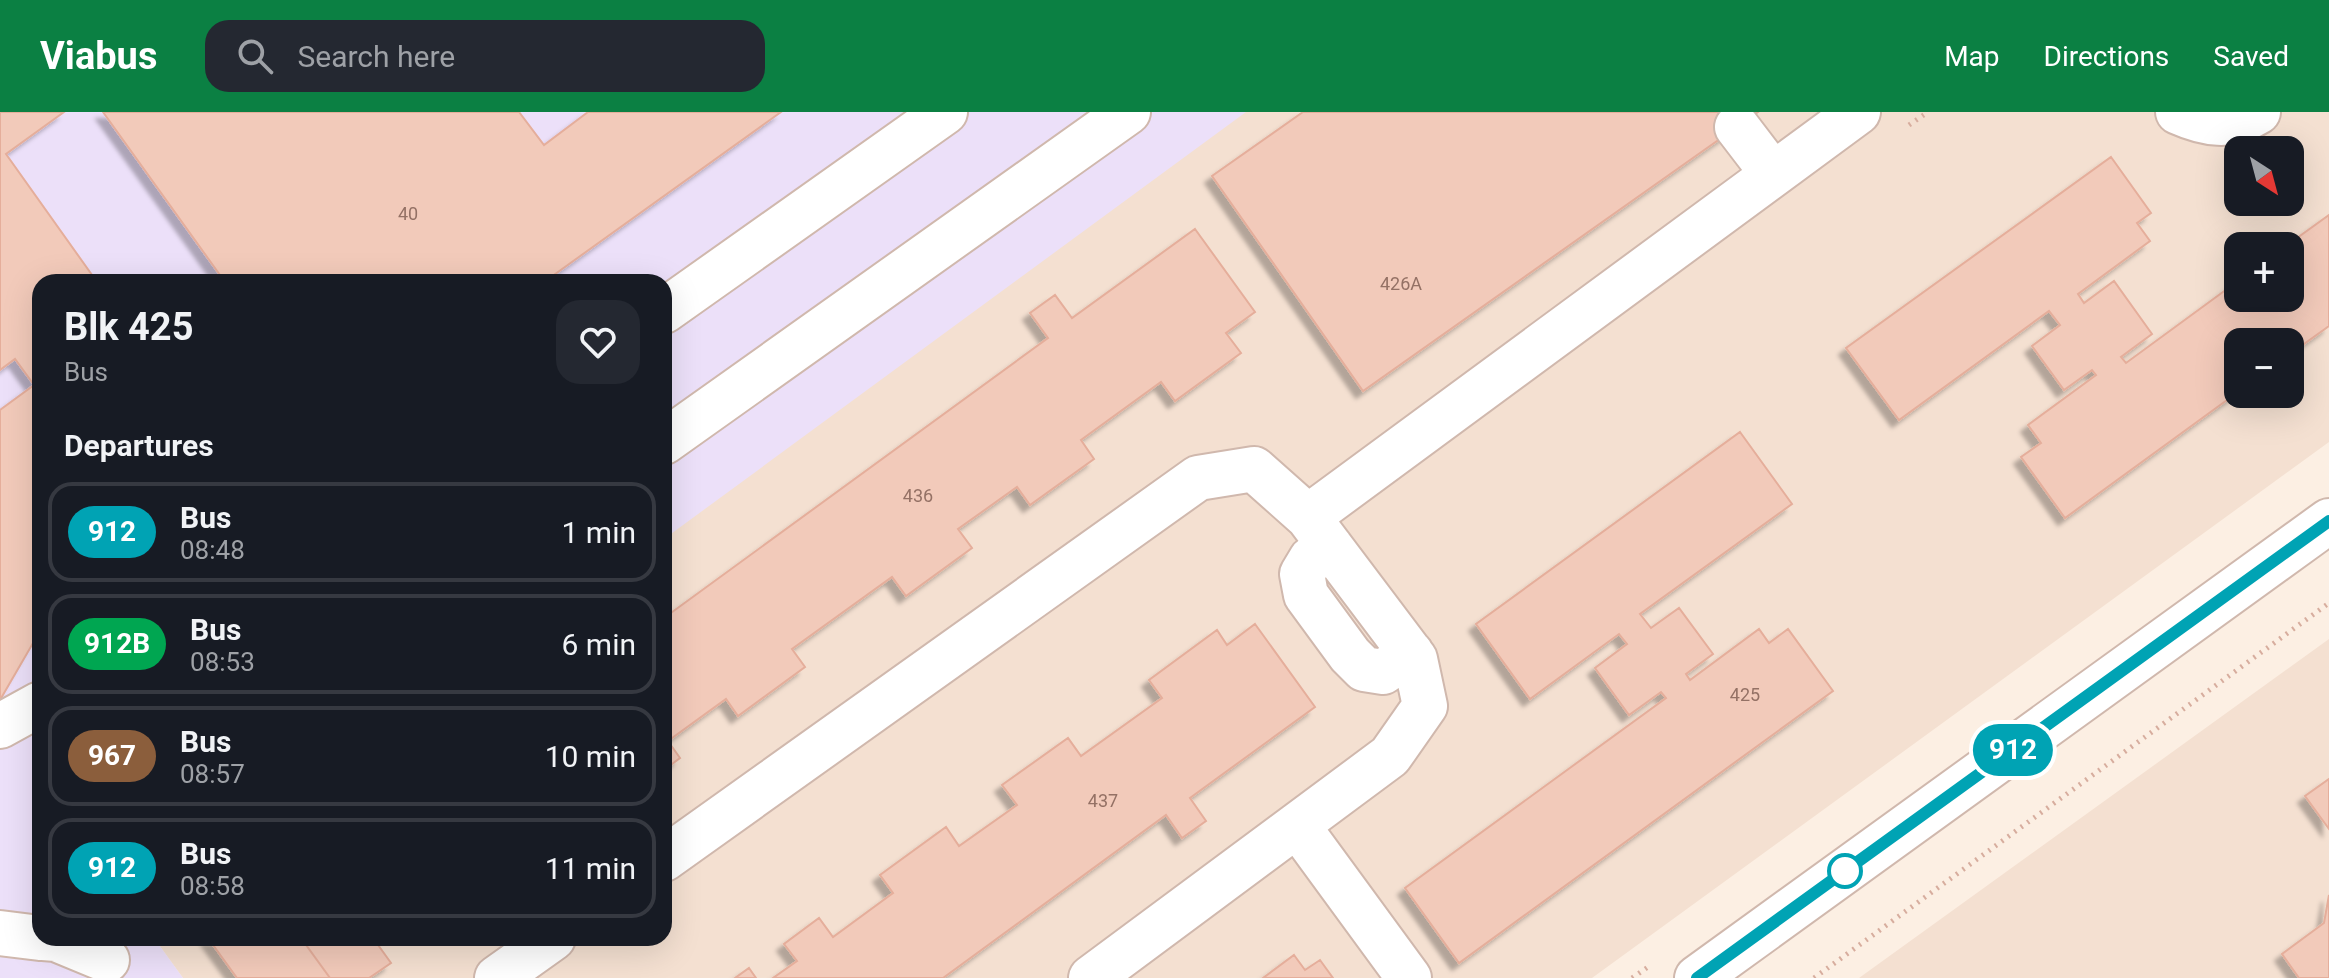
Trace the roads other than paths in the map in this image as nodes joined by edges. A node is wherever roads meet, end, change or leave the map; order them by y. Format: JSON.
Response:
{"nodes":[{"id":1,"x":945,"y":112,"type":"edge"},
{"id":2,"x":1128,"y":112,"type":"edge"},
{"id":3,"x":1858,"y":112,"type":"edge"},
{"id":4,"x":2258,"y":112,"type":"edge"},
{"id":5,"x":2197,"y":116,"type":"edge"},
{"id":6,"x":1737,"y":127,"type":"dead end"},
{"id":7,"x":1773,"y":174,"type":"junction"},
{"id":8,"x":672,"y":305,"type":"edge"},
{"id":9,"x":672,"y":436,"type":"edge"},
{"id":10,"x":2329,"y":521,"type":"edge"},
{"id":11,"x":1319,"y":531,"type":"junction"},
{"id":12,"x":32,"y":708,"type":"edge"},
{"id":13,"x":0,"y":726,"type":"edge"},
{"id":14,"x":1297,"y":825,"type":"junction"},
{"id":15,"x":672,"y":853,"type":"edge"},
{"id":16,"x":0,"y":933,"type":"edge"},
{"id":17,"x":32,"y":937,"type":"edge"},
{"id":18,"x":75,"y":946,"type":"edge"},
{"id":19,"x":542,"y":946,"type":"edge"},
{"id":20,"x":109,"y":959,"type":"edge"},
{"id":21,"x":497,"y":978,"type":"edge"},
{"id":22,"x":1091,"y":978,"type":"edge"},
{"id":23,"x":1409,"y":978,"type":"edge"},
{"id":24,"x":1697,"y":978,"type":"edge"}],
"edges":[{"from":1,"to":8,"type":"street"},
{"from":2,"to":9,"type":"street"},
{"from":3,"to":7,"type":"street"},
{"from":4,"to":5,"type":"street"},
{"from":6,"to":7,"type":"street"},
{"from":7,"to":11,"type":"street"},
{"from":10,"to":24,"type":"street"},
{"from":11,"to":14,"type":"street"},
{"from":11,"to":15,"type":"street"},
{"from":12,"to":13,"type":"street"},
{"from":14,"to":22,"type":"street"},
{"from":14,"to":23,"type":"street"},
{"from":16,"to":17,"type":"street"},
{"from":18,"to":20,"type":"street"},
{"from":19,"to":21,"type":"street"}]}
